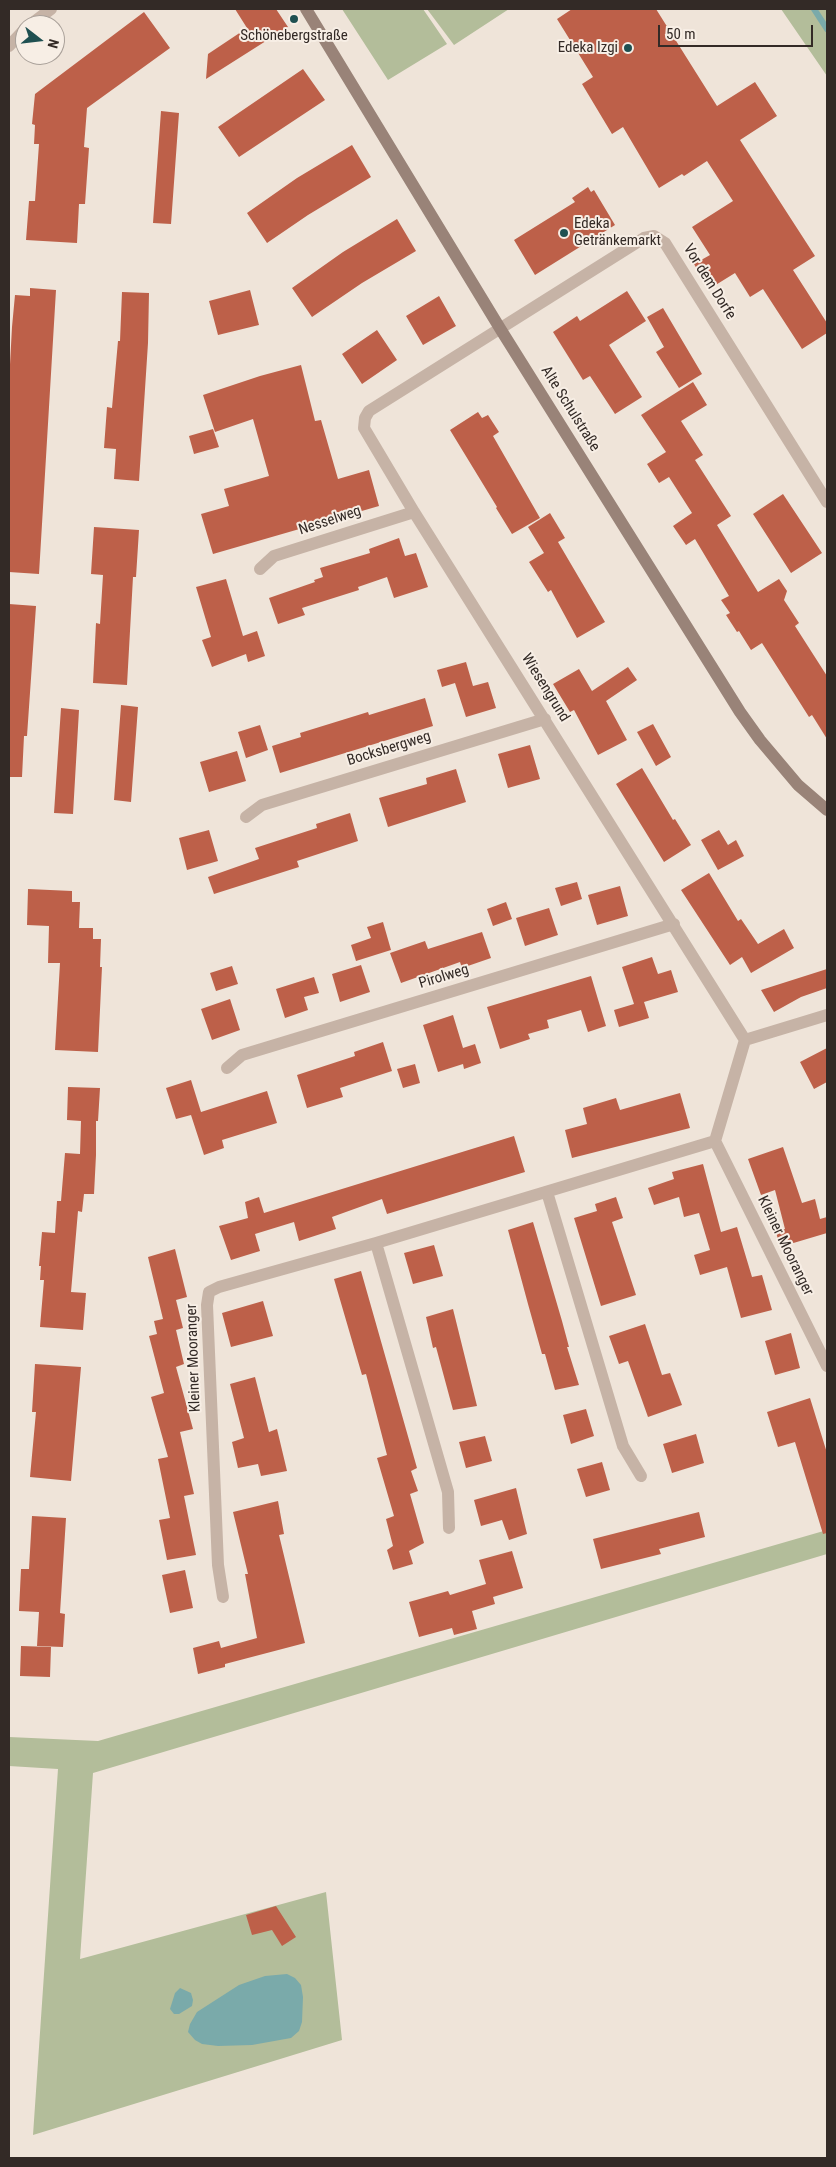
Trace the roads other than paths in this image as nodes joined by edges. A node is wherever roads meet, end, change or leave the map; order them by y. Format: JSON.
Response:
{"nodes":[{"id":1,"x":306,"y":9,"type":"edge"},
{"id":2,"x":500,"y":330,"type":"junction"},
{"id":3,"x":827,"y":502,"type":"edge"},
{"id":4,"x":414,"y":512,"type":"junction"},
{"id":5,"x":260,"y":569,"type":"dead end"},
{"id":6,"x":545,"y":719,"type":"junction"},
{"id":7,"x":827,"y":810,"type":"edge"},
{"id":8,"x":246,"y":817,"type":"dead end"},
{"id":9,"x":674,"y":924,"type":"junction"},
{"id":10,"x":827,"y":1015,"type":"edge"},
{"id":11,"x":745,"y":1040,"type":"junction"},
{"id":12,"x":227,"y":1068,"type":"dead end"},
{"id":13,"x":716,"y":1140,"type":"junction"},
{"id":14,"x":546,"y":1192,"type":"junction"},
{"id":15,"x":376,"y":1243,"type":"junction"},
{"id":16,"x":827,"y":1366,"type":"edge"},
{"id":17,"x":641,"y":1476,"type":"dead end"},
{"id":18,"x":449,"y":1528,"type":"dead end"},
{"id":19,"x":223,"y":1597,"type":"dead end"}],
"edges":[{"from":1,"to":2,"type":"street","name":"Alte Schulstraße"},
{"from":2,"to":3,"type":"street","name":"Vor dem Dorfe"},
{"from":2,"to":4,"type":"street","name":"Wiesengrund"},
{"from":2,"to":7,"type":"street","name":"Alte Schulstraße"},
{"from":4,"to":5,"type":"street","name":"Nesselweg"},
{"from":4,"to":6,"type":"street","name":"Wiesengrund"},
{"from":6,"to":8,"type":"street","name":"Bocksbergweg"},
{"from":6,"to":9,"type":"street","name":"Wiesengrund"},
{"from":9,"to":11,"type":"street","name":"Wiesengrund"},
{"from":9,"to":12,"type":"street","name":"Pirolweg"},
{"from":10,"to":11,"type":"street"},
{"from":11,"to":13,"type":"street"},
{"from":13,"to":14,"type":"street","name":"Kleiner Mooranger"},
{"from":13,"to":16,"type":"street","name":"Kleiner Mooranger"},
{"from":14,"to":15,"type":"street","name":"Kleiner Mooranger"},
{"from":14,"to":17,"type":"street"},
{"from":15,"to":18,"type":"street"},
{"from":15,"to":19,"type":"street","name":"Kleiner Mooranger"}]}
